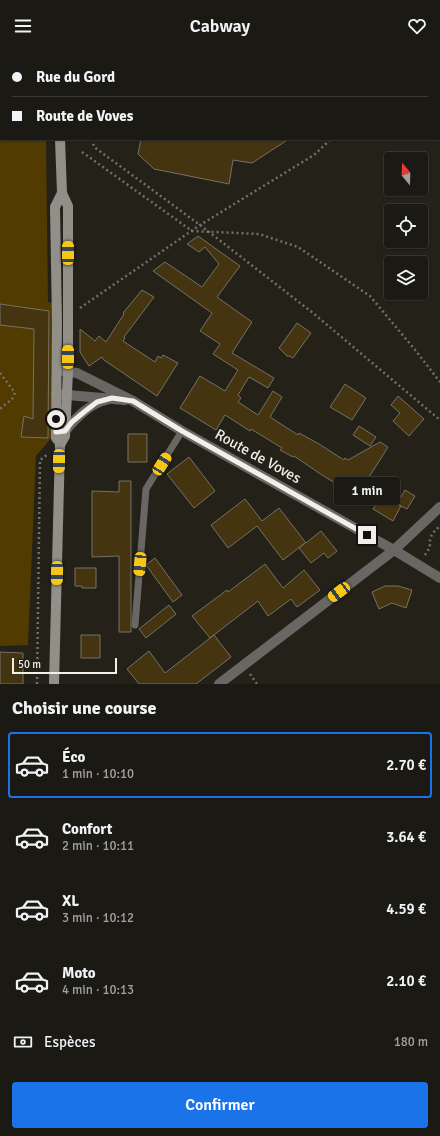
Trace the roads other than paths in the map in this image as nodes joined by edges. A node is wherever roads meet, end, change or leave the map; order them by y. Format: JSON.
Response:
{"nodes":[{"id":1,"x":60,"y":140,"type":"edge"},
{"id":2,"x":62,"y":193,"type":"junction"},
{"id":3,"x":57,"y":370,"type":"junction"},
{"id":4,"x":68,"y":371,"type":"junction"},
{"id":5,"x":60,"y":391,"type":"junction"},
{"id":6,"x":112,"y":398,"type":"junction"},
{"id":7,"x":133,"y":401,"type":"junction"},
{"id":8,"x":182,"y":431,"type":"junction"},
{"id":9,"x":60,"y":432,"type":"junction"},
{"id":10,"x":440,"y":507,"type":"edge"},
{"id":11,"x":394,"y":550,"type":"junction"},
{"id":12,"x":440,"y":578,"type":"edge"},
{"id":13,"x":135,"y":625,"type":"dead end"},
{"id":14,"x":54,"y":684,"type":"edge"},
{"id":15,"x":219,"y":684,"type":"edge"}],
"edges":[{"from":1,"to":2,"type":"main road"},
{"from":2,"to":3,"type":"main road"},
{"from":2,"to":4,"type":"main road"},
{"from":3,"to":4,"type":"street","name":"Route de Voves"},
{"from":3,"to":5,"type":"main road"},
{"from":4,"to":5,"type":"main road"},
{"from":4,"to":7,"type":"street","name":"Route de Voves"},
{"from":5,"to":6,"type":"street"},
{"from":5,"to":9,"type":"main road"},
{"from":6,"to":7,"type":"street"},
{"from":6,"to":9,"type":"street"},
{"from":7,"to":8,"type":"street","name":"Route de Voves"},
{"from":8,"to":11,"type":"street","name":"Route de Voves"},
{"from":8,"to":13,"type":"lane"},
{"from":9,"to":14,"type":"main road"},
{"from":10,"to":11,"type":"street"},
{"from":11,"to":12,"type":"street","name":"Route de Voves"},
{"from":11,"to":15,"type":"street"}]}
